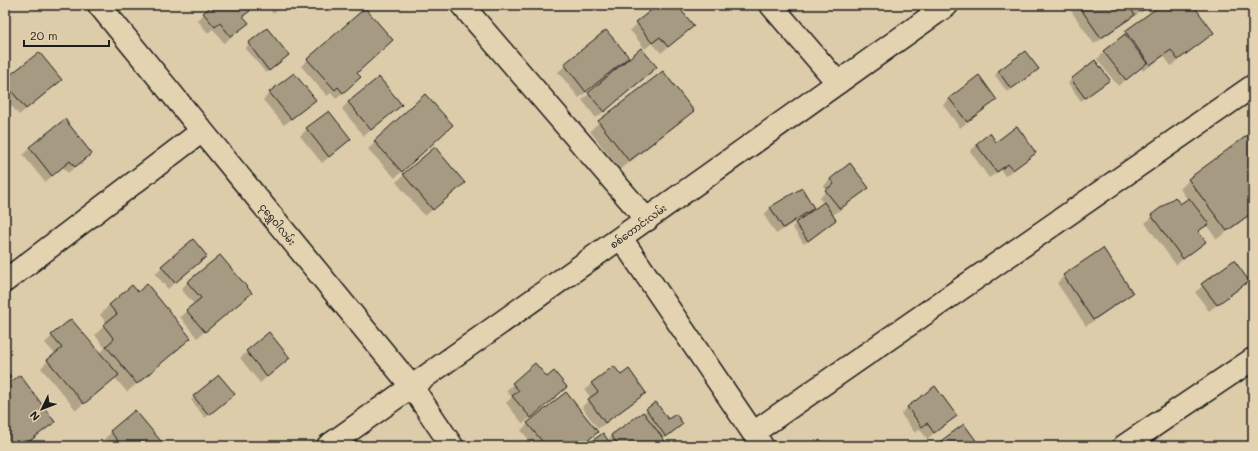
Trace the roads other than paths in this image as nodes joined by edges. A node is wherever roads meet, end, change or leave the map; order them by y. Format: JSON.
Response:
{"nodes":[{"id":1,"x":99,"y":5,"type":"edge"},
{"id":2,"x":462,"y":5,"type":"edge"},
{"id":3,"x":771,"y":5,"type":"edge"},
{"id":4,"x":947,"y":5,"type":"edge"},
{"id":5,"x":838,"y":83,"type":"junction"},
{"id":6,"x":1253,"y":86,"type":"edge"},
{"id":7,"x":202,"y":131,"type":"junction"},
{"id":8,"x":647,"y":220,"type":"junction"},
{"id":9,"x":621,"y":238,"type":"junction"},
{"id":10,"x":5,"y":281,"type":"edge"},
{"id":11,"x":1253,"y":359,"type":"edge"},
{"id":12,"x":412,"y":387,"type":"junction"},
{"id":13,"x":758,"y":439,"type":"edge"},
{"id":14,"x":328,"y":446,"type":"edge"},
{"id":15,"x":452,"y":446,"type":"edge"},
{"id":16,"x":1124,"y":446,"type":"edge"}],
"edges":[{"from":1,"to":7,"type":"street","name":"ငုရွှေဝါလမ်း"},
{"from":2,"to":8,"type":"street"},
{"from":3,"to":5,"type":"street"},
{"from":4,"to":5,"type":"street","name":"စစ်တောင်းလမ်း"},
{"from":5,"to":8,"type":"street","name":"စစ်တောင်းလမ်း"},
{"from":6,"to":13,"type":"street"},
{"from":7,"to":10,"type":"street"},
{"from":7,"to":12,"type":"street","name":"ငုရွှေဝါလမ်း"},
{"from":8,"to":9,"type":"street","name":"စစ်တောင်းလမ်း"},
{"from":9,"to":12,"type":"street","name":"စစ်တောင်းလမ်း"},
{"from":9,"to":13,"type":"street"},
{"from":11,"to":16,"type":"street"},
{"from":12,"to":14,"type":"street","name":"စစ်တောင်းလမ်း"},
{"from":12,"to":15,"type":"street","name":"ငုရွှေဝါလမ်း"}]}
